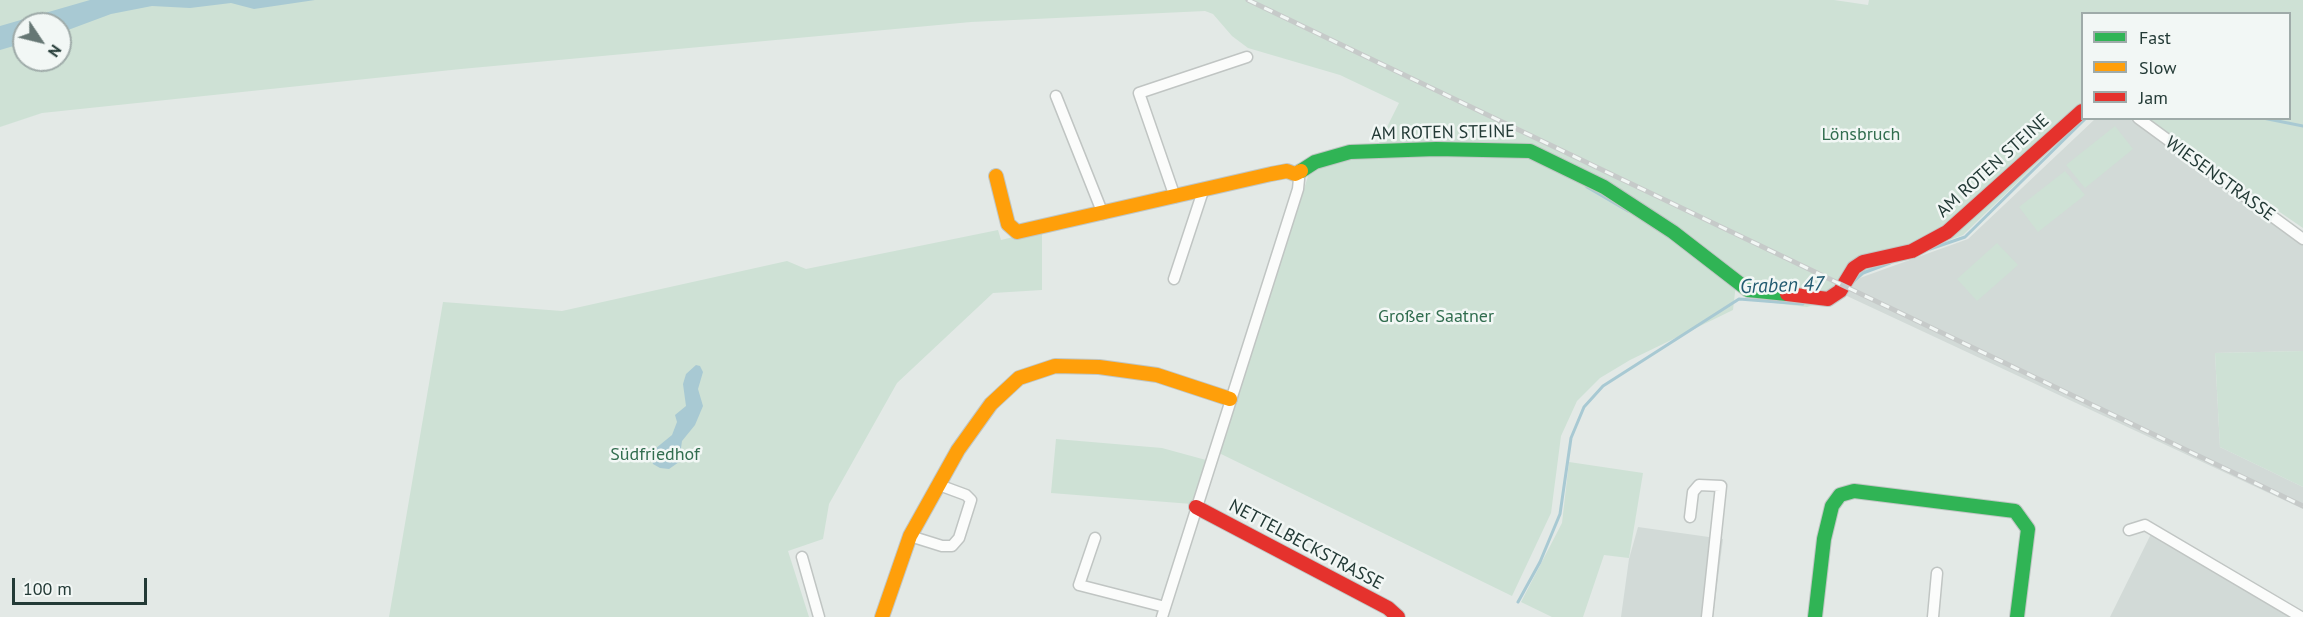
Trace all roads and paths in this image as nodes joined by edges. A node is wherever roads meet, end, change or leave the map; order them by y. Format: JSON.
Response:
{"nodes":[{"id":1,"x":1247,"y":57,"type":"dead end"},
{"id":2,"x":1056,"y":96,"type":"dead end"},
{"id":3,"x":2081,"y":112,"type":"edge"},
{"id":4,"x":2141,"y":120,"type":"edge"},
{"id":5,"x":1295,"y":174,"type":"junction"},
{"id":6,"x":996,"y":176,"type":"dead end"},
{"id":7,"x":1203,"y":191,"type":"junction"},
{"id":8,"x":1175,"y":197,"type":"junction"},
{"id":9,"x":1103,"y":214,"type":"junction"},
{"id":10,"x":2303,"y":239,"type":"edge"},
{"id":11,"x":1174,"y":279,"type":"dead end"},
{"id":12,"x":1230,"y":399,"type":"junction"},
{"id":13,"x":939,"y":485,"type":"junction"},
{"id":14,"x":1196,"y":507,"type":"junction"},
{"id":15,"x":1690,"y":517,"type":"dead end"},
{"id":16,"x":2129,"y":530,"type":"dead end"},
{"id":17,"x":910,"y":536,"type":"junction"},
{"id":18,"x":1095,"y":538,"type":"dead end"},
{"id":19,"x":802,"y":557,"type":"dead end"},
{"id":20,"x":1937,"y":573,"type":"dead end"},
{"id":21,"x":1163,"y":612,"type":"edge"},
{"id":22,"x":819,"y":617,"type":"edge"},
{"id":23,"x":882,"y":617,"type":"edge"},
{"id":24,"x":1398,"y":617,"type":"edge"},
{"id":25,"x":1707,"y":617,"type":"edge"},
{"id":26,"x":1815,"y":617,"type":"edge"},
{"id":27,"x":1933,"y":617,"type":"edge"},
{"id":28,"x":2017,"y":617,"type":"edge"},
{"id":29,"x":2301,"y":617,"type":"edge"}],
"edges":[{"from":1,"to":8,"type":"street"},
{"from":2,"to":9,"type":"street"},
{"from":3,"to":5,"type":"street","name":"AM ROTEN STEINE"},
{"from":4,"to":10,"type":"street","name":"WIESENSTRASSE"},
{"from":5,"to":7,"type":"street","name":"AM ROTEN STEINE"},
{"from":5,"to":12,"type":"street"},
{"from":6,"to":9,"type":"street","name":"AM ROTEN STEINE"},
{"from":7,"to":8,"type":"street","name":"AM ROTEN STEINE"},
{"from":7,"to":11,"type":"street"},
{"from":8,"to":9,"type":"street","name":"AM ROTEN STEINE"},
{"from":12,"to":13,"type":"street"},
{"from":12,"to":14,"type":"street"},
{"from":13,"to":17,"type":"street"},
{"from":13,"to":17,"type":"street"},
{"from":14,"to":21,"type":"street"},
{"from":14,"to":24,"type":"street","name":"NETTELBECKSTRASSE"},
{"from":15,"to":25,"type":"street"},
{"from":16,"to":29,"type":"street"},
{"from":17,"to":23,"type":"street"},
{"from":18,"to":21,"type":"street"},
{"from":19,"to":22,"type":"street"},
{"from":20,"to":27,"type":"street"},
{"from":26,"to":28,"type":"street"}]}
